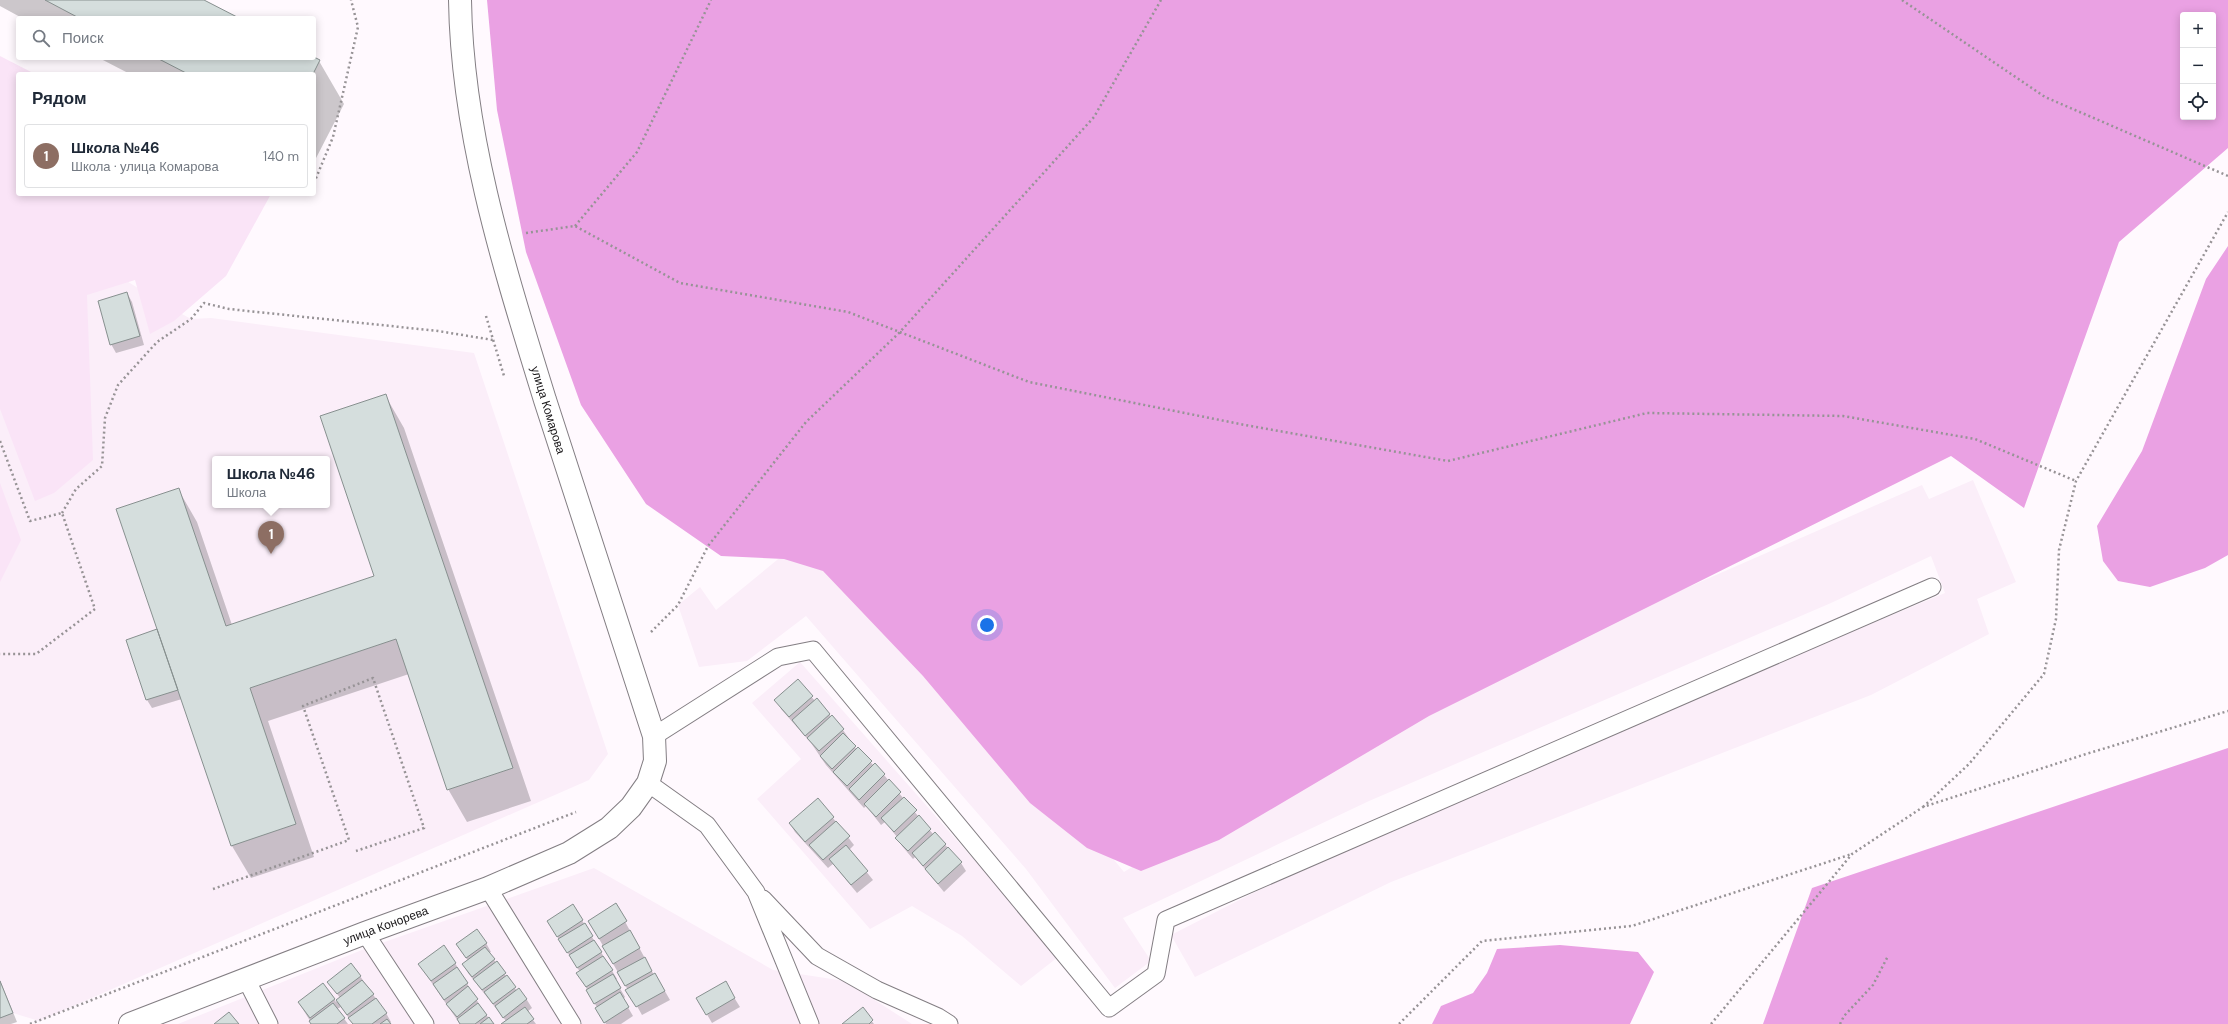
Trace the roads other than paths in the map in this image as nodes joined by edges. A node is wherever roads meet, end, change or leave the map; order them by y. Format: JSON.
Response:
{"nodes":[{"id":1,"x":460,"y":0,"type":"edge"},
{"id":2,"x":1932,"y":586,"type":"dead end"},
{"id":3,"x":654,"y":736,"type":"junction"},
{"id":4,"x":648,"y":783,"type":"junction"},
{"id":5,"x":631,"y":807,"type":"joint"},
{"id":6,"x":488,"y":888,"type":"junction"},
{"id":7,"x":756,"y":892,"type":"junction"},
{"id":8,"x":365,"y":933,"type":"junction"},
{"id":9,"x":246,"y":979,"type":"junction"},
{"id":10,"x":130,"y":1024,"type":"edge"},
{"id":11,"x":269,"y":1024,"type":"edge"},
{"id":12,"x":426,"y":1024,"type":"edge"},
{"id":13,"x":572,"y":1024,"type":"edge"},
{"id":14,"x":810,"y":1024,"type":"edge"},
{"id":15,"x":950,"y":1024,"type":"edge"}],
"edges":[{"from":1,"to":3,"type":"street","name":"улица Комарова"},
{"from":2,"to":3,"type":"lane"},
{"from":3,"to":4,"type":"street","name":"улица Комарова"},
{"from":4,"to":5,"type":"street","name":"улица Комарова"},
{"from":4,"to":7,"type":"lane"},
{"from":5,"to":6,"type":"street","name":"улица Конорева"},
{"from":6,"to":8,"type":"street","name":"улица Конорева"},
{"from":6,"to":13,"type":"lane"},
{"from":7,"to":14,"type":"lane"},
{"from":7,"to":15,"type":"lane"},
{"from":8,"to":9,"type":"street","name":"улица Конорева"},
{"from":8,"to":12,"type":"lane"},
{"from":9,"to":10,"type":"street","name":"улица Конорева"},
{"from":9,"to":11,"type":"lane"}]}
